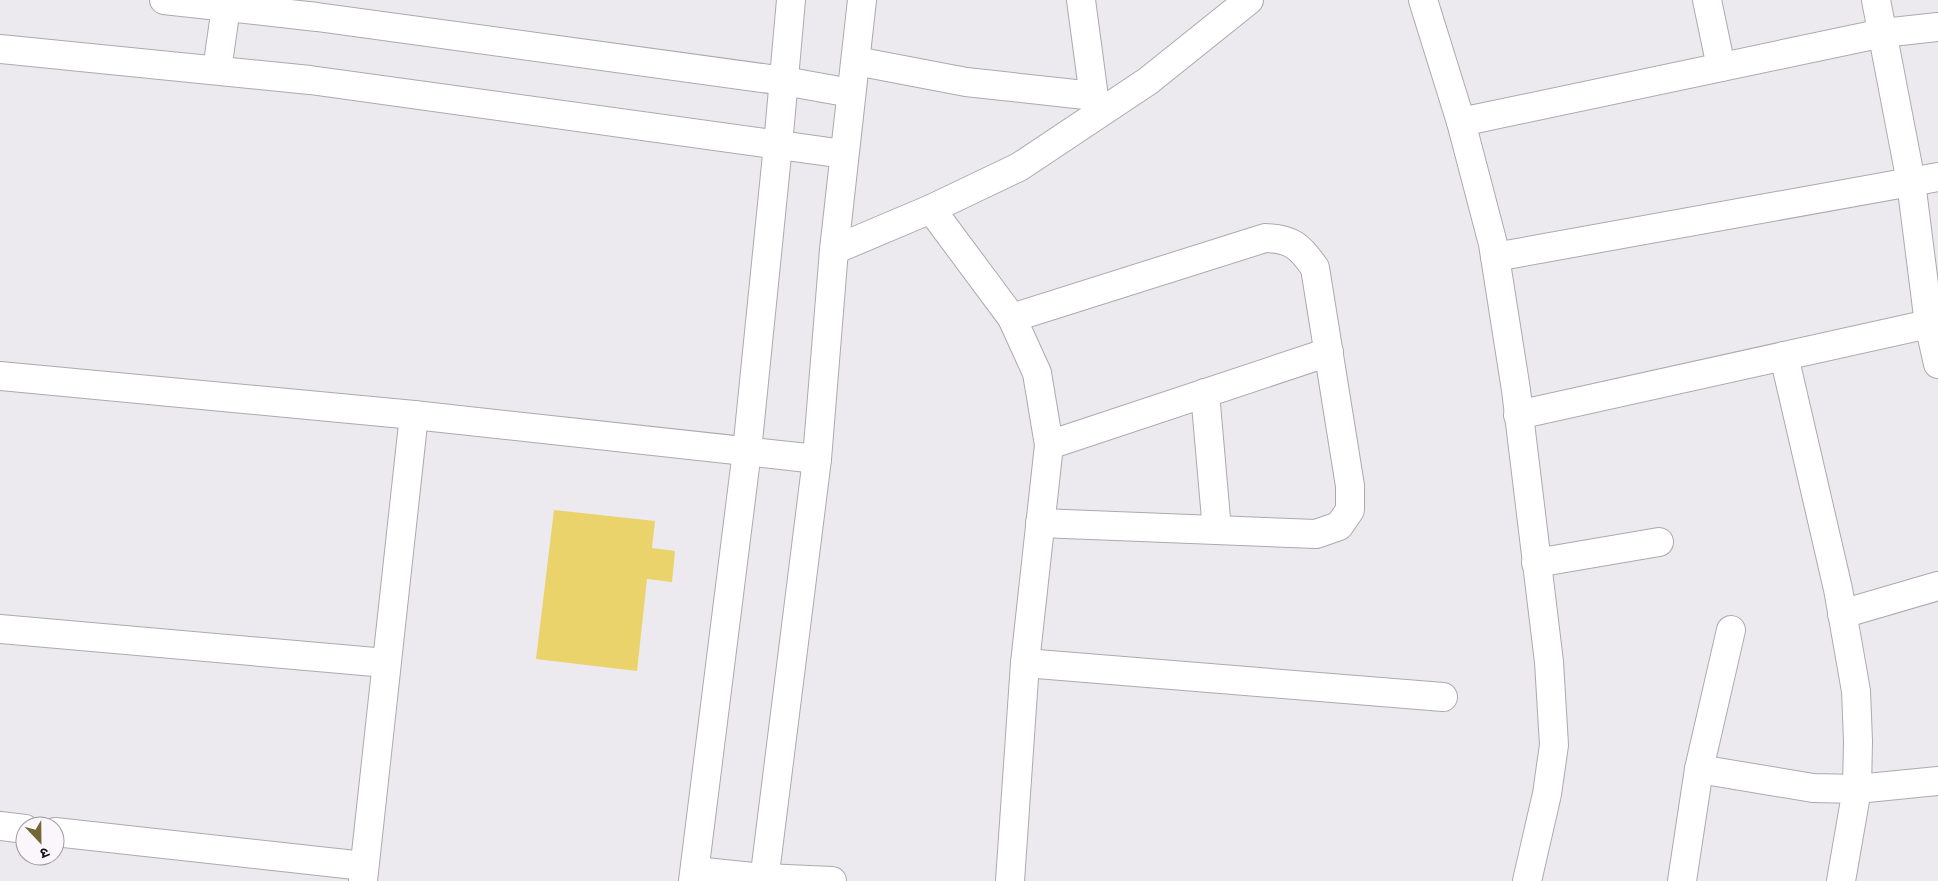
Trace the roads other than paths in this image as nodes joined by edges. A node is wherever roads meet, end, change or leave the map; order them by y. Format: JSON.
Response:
{"nodes":[{"id":1,"x":164,"y":0,"type":"edge"},
{"id":2,"x":791,"y":0,"type":"edge"},
{"id":3,"x":862,"y":0,"type":"edge"},
{"id":4,"x":1081,"y":0,"type":"edge"},
{"id":5,"x":1249,"y":0,"type":"edge"},
{"id":6,"x":1423,"y":0,"type":"edge"},
{"id":7,"x":1707,"y":0,"type":"edge"},
{"id":8,"x":1876,"y":0,"type":"edge"},
{"id":9,"x":226,"y":4,"type":"edge"},
{"id":10,"x":1938,"y":27,"type":"edge"},
{"id":11,"x":1883,"y":33,"type":"junction"},
{"id":12,"x":0,"y":49,"type":"edge"},
{"id":13,"x":856,"y":61,"type":"junction"},
{"id":14,"x":1721,"y":67,"type":"junction"},
{"id":15,"x":217,"y":70,"type":"junction"},
{"id":16,"x":784,"y":81,"type":"junction"},
{"id":17,"x":852,"y":93,"type":"junction"},
{"id":18,"x":1095,"y":106,"type":"junction"},
{"id":19,"x":1461,"y":122,"type":"junction"},
{"id":20,"x":778,"y":145,"type":"junction"},
{"id":21,"x":844,"y":154,"type":"junction"},
{"id":22,"x":1938,"y":177,"type":"edge"},
{"id":23,"x":1911,"y":182,"type":"junction"},
{"id":24,"x":931,"y":209,"type":"junction"},
{"id":25,"x":834,"y":250,"type":"junction"},
{"id":26,"x":1495,"y":257,"type":"junction"},
{"id":27,"x":1012,"y":318,"type":"junction"},
{"id":28,"x":1934,"y":323,"type":"edge"},
{"id":29,"x":1328,"y":352,"type":"junction"},
{"id":30,"x":1784,"y":356,"type":"junction"},
{"id":31,"x":1938,"y":364,"type":"edge"},
{"id":32,"x":0,"y":376,"type":"edge"},
{"id":33,"x":1205,"y":393,"type":"junction"},
{"id":34,"x":414,"y":415,"type":"junction"},
{"id":35,"x":1518,"y":415,"type":"junction"},
{"id":36,"x":1049,"y":445,"type":"junction"},
{"id":37,"x":747,"y":451,"type":"junction"},
{"id":38,"x":817,"y":459,"type":"junction"},
{"id":39,"x":1040,"y":523,"type":"junction"},
{"id":40,"x":1217,"y":530,"type":"junction"},
{"id":41,"x":1659,"y":542,"type":"dead end"},
{"id":42,"x":1536,"y":563,"type":"junction"},
{"id":43,"x":1938,"y":586,"type":"edge"},
{"id":44,"x":1842,"y":614,"type":"junction"},
{"id":45,"x":0,"y":628,"type":"edge"},
{"id":46,"x":1730,"y":630,"type":"dead end"},
{"id":47,"x":386,"y":662,"type":"junction"},
{"id":48,"x":1025,"y":663,"type":"junction"},
{"id":49,"x":1443,"y":697,"type":"dead end"},
{"id":50,"x":1699,"y":769,"type":"junction"},
{"id":51,"x":1938,"y":781,"type":"edge"},
{"id":52,"x":1857,"y":789,"type":"junction"},
{"id":53,"x":0,"y":826,"type":"edge"},
{"id":54,"x":15,"y":828,"type":"edge"},
{"id":55,"x":65,"y":833,"type":"edge"},
{"id":56,"x":364,"y":874,"type":"edge"},
{"id":57,"x":694,"y":876,"type":"edge"},
{"id":58,"x":764,"y":879,"type":"edge"},
{"id":59,"x":832,"y":881,"type":"edge"},
{"id":60,"x":1010,"y":881,"type":"edge"},
{"id":61,"x":1527,"y":881,"type":"edge"},
{"id":62,"x":1682,"y":881,"type":"edge"},
{"id":63,"x":1841,"y":881,"type":"edge"}],
"edges":[{"from":1,"to":9,"type":"street"},
{"from":2,"to":16,"type":"street"},
{"from":3,"to":13,"type":"street"},
{"from":4,"to":18,"type":"street"},
{"from":5,"to":18,"type":"street"},
{"from":6,"to":19,"type":"street"},
{"from":7,"to":14,"type":"street"},
{"from":8,"to":11,"type":"street"},
{"from":9,"to":15,"type":"street"},
{"from":9,"to":16,"type":"street"},
{"from":10,"to":11,"type":"street"},
{"from":11,"to":14,"type":"street"},
{"from":11,"to":23,"type":"street"},
{"from":12,"to":15,"type":"street"},
{"from":13,"to":17,"type":"street"},
{"from":13,"to":18,"type":"street"},
{"from":14,"to":19,"type":"street"},
{"from":15,"to":20,"type":"street"},
{"from":16,"to":17,"type":"street"},
{"from":16,"to":20,"type":"street"},
{"from":17,"to":21,"type":"street"},
{"from":18,"to":24,"type":"street"},
{"from":19,"to":26,"type":"street"},
{"from":20,"to":21,"type":"street"},
{"from":20,"to":37,"type":"street"},
{"from":21,"to":25,"type":"street"},
{"from":22,"to":23,"type":"street"},
{"from":23,"to":26,"type":"street"},
{"from":23,"to":28,"type":"street"},
{"from":24,"to":25,"type":"street"},
{"from":24,"to":27,"type":"street"},
{"from":25,"to":38,"type":"street"},
{"from":26,"to":35,"type":"street"},
{"from":27,"to":29,"type":"street"},
{"from":27,"to":36,"type":"street"},
{"from":28,"to":30,"type":"street"},
{"from":28,"to":31,"type":"street"},
{"from":29,"to":33,"type":"street"},
{"from":29,"to":40,"type":"street"},
{"from":30,"to":35,"type":"street"},
{"from":30,"to":44,"type":"street"},
{"from":32,"to":34,"type":"street"},
{"from":33,"to":36,"type":"street"},
{"from":33,"to":40,"type":"street"},
{"from":34,"to":37,"type":"street"},
{"from":34,"to":47,"type":"street"},
{"from":35,"to":42,"type":"street"},
{"from":36,"to":39,"type":"street"},
{"from":37,"to":38,"type":"street"},
{"from":37,"to":57,"type":"street"},
{"from":38,"to":58,"type":"street"},
{"from":39,"to":40,"type":"street"},
{"from":39,"to":48,"type":"street"},
{"from":41,"to":42,"type":"street"},
{"from":42,"to":61,"type":"street"},
{"from":43,"to":44,"type":"street"},
{"from":44,"to":52,"type":"street"},
{"from":45,"to":47,"type":"street"},
{"from":46,"to":50,"type":"street"},
{"from":47,"to":56,"type":"street"},
{"from":48,"to":49,"type":"street"},
{"from":48,"to":60,"type":"street"},
{"from":50,"to":52,"type":"street"},
{"from":50,"to":62,"type":"street"},
{"from":51,"to":52,"type":"street"},
{"from":52,"to":63,"type":"street"},
{"from":53,"to":54,"type":"street"},
{"from":55,"to":56,"type":"street"},
{"from":57,"to":58,"type":"street"},
{"from":58,"to":59,"type":"street"}]}
